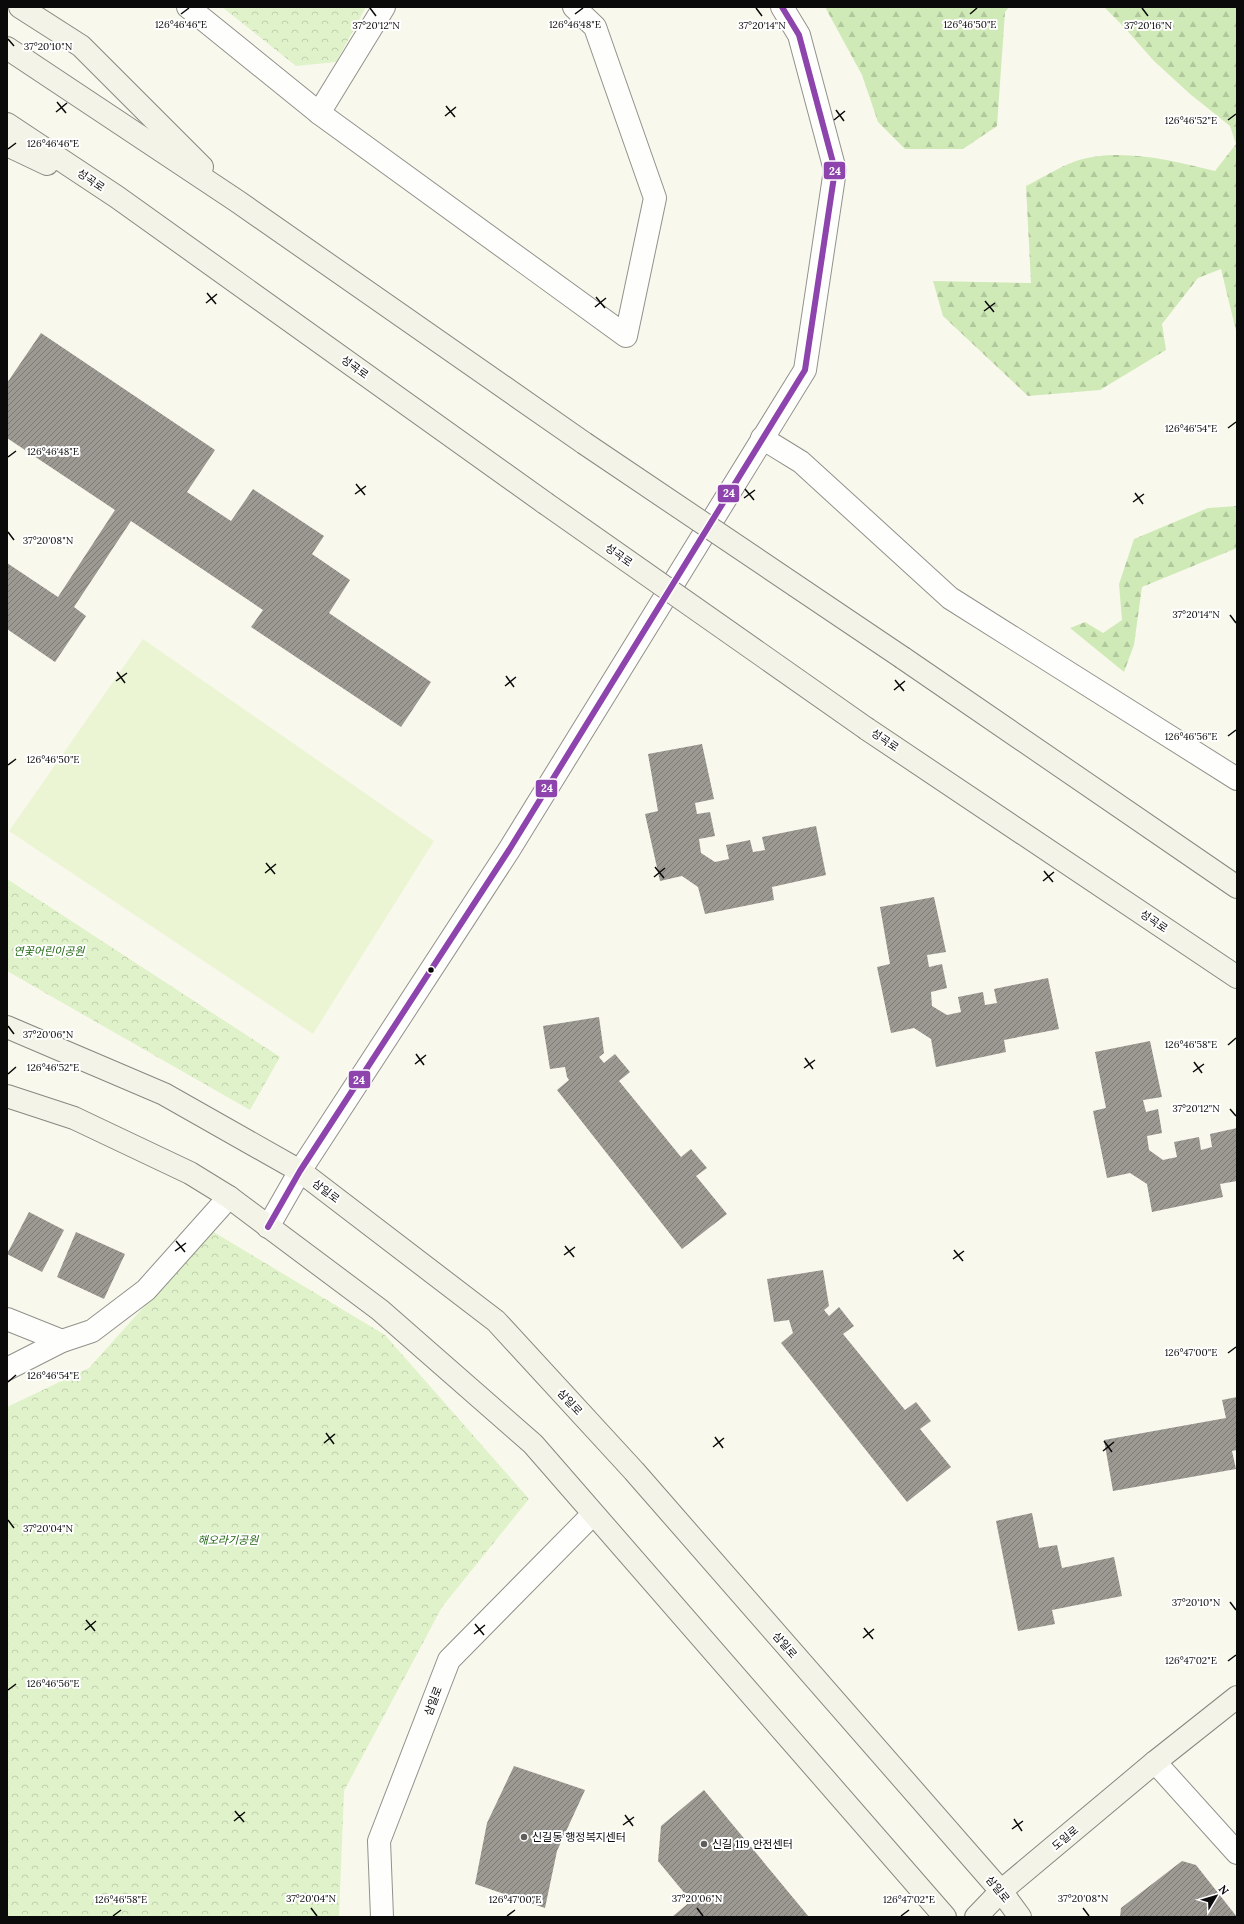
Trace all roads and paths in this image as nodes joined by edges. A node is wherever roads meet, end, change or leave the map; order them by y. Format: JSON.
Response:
{"nodes":[{"id":1,"x":20,"y":7,"type":"edge"},
{"id":2,"x":188,"y":7,"type":"edge"},
{"id":3,"x":384,"y":7,"type":"edge"},
{"id":4,"x":574,"y":7,"type":"edge"},
{"id":5,"x":782,"y":7,"type":"edge"},
{"id":6,"x":7,"y":48,"type":"edge"},
{"id":7,"x":319,"y":113,"type":"junction"},
{"id":8,"x":7,"y":124,"type":"edge"},
{"id":9,"x":7,"y":145,"type":"edge"},
{"id":10,"x":117,"y":197,"type":"junction"},
{"id":11,"x":237,"y":201,"type":"junction"},
{"id":12,"x":762,"y":438,"type":"junction"},
{"id":13,"x":1237,"y":779,"type":"edge"},
{"id":14,"x":1237,"y":887,"type":"edge"},
{"id":15,"x":1237,"y":977,"type":"edge"},
{"id":16,"x":7,"y":1027,"type":"edge"},
{"id":17,"x":7,"y":1096,"type":"edge"},
{"id":18,"x":300,"y":1171,"type":"junction"},
{"id":19,"x":229,"y":1197,"type":"junction"},
{"id":20,"x":268,"y":1227,"type":"junction"},
{"id":21,"x":7,"y":1319,"type":"edge"},
{"id":22,"x":62,"y":1341,"type":"junction"},
{"id":23,"x":7,"y":1369,"type":"edge"},
{"id":24,"x":593,"y":1514,"type":"junction"},
{"id":25,"x":1237,"y":1697,"type":"edge"},
{"id":26,"x":1155,"y":1762,"type":"junction"},
{"id":27,"x":1237,"y":1853,"type":"edge"},
{"id":28,"x":1001,"y":1891,"type":"junction"},
{"id":29,"x":382,"y":1917,"type":"edge"},
{"id":30,"x":945,"y":1917,"type":"edge"},
{"id":31,"x":976,"y":1917,"type":"edge"},
{"id":32,"x":1020,"y":1917,"type":"edge"}],
"edges":[{"from":1,"to":11,"type":"main road"},
{"from":2,"to":7,"type":"street"},
{"from":3,"to":7,"type":"street"},
{"from":4,"to":7,"type":"street"},
{"from":5,"to":12,"type":"street"},
{"from":6,"to":11,"type":"main road"},
{"from":8,"to":10,"type":"main road","name":"성곡로"},
{"from":9,"to":10,"type":"main road"},
{"from":10,"to":15,"type":"main road","name":"성곡로","bridge":true},
{"from":11,"to":14,"type":"main road","bridge":true},
{"from":12,"to":13,"type":"street"},
{"from":12,"to":18,"type":"street"},
{"from":16,"to":18,"type":"main road","name":"삼일로"},
{"from":17,"to":19,"type":"main road"},
{"from":18,"to":20,"type":"street"},
{"from":18,"to":28,"type":"main road","name":"삼일로"},
{"from":19,"to":20,"type":"main road"},
{"from":19,"to":22,"type":"street"},
{"from":20,"to":24,"type":"main road"},
{"from":21,"to":22,"type":"street"},
{"from":22,"to":23,"type":"street"},
{"from":24,"to":29,"type":"street","name":"삼일로"},
{"from":24,"to":30,"type":"main road"},
{"from":25,"to":26,"type":"main road","name":"도일로"},
{"from":26,"to":27,"type":"street"},
{"from":26,"to":28,"type":"main road","name":"도일로"},
{"from":28,"to":31,"type":"main road","name":"도일로"},
{"from":28,"to":32,"type":"main road","name":"삼일로"}]}
